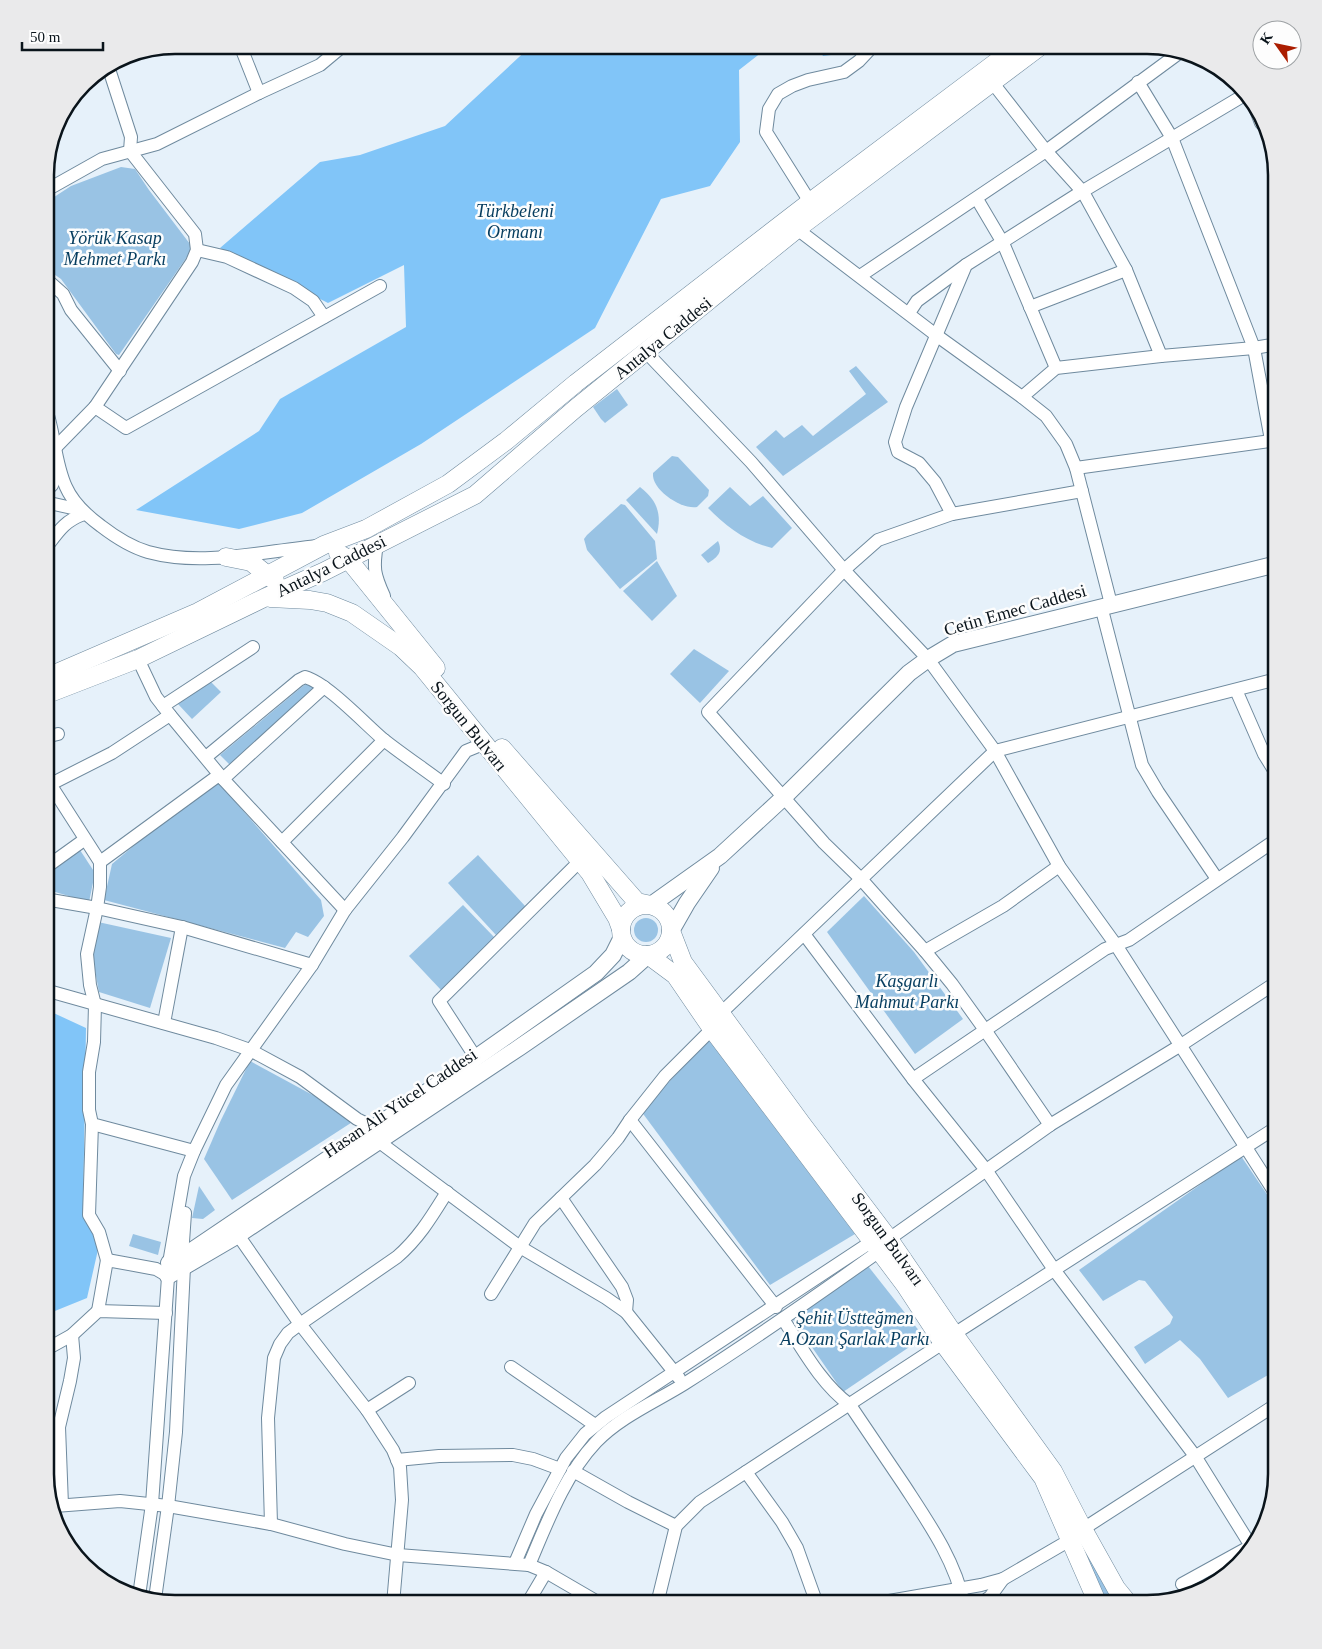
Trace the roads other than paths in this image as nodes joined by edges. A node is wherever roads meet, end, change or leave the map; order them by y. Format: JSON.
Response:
{"nodes":[{"id":1,"x":244,"y":54,"type":"edge"},
{"id":2,"x":333,"y":54,"type":"edge"},
{"id":3,"x":866,"y":54,"type":"edge"},
{"id":4,"x":1008,"y":54,"type":"edge"},
{"id":5,"x":1030,"y":54,"type":"edge"},
{"id":6,"x":1174,"y":57,"type":"edge"},
{"id":7,"x":110,"y":73,"type":"edge"},
{"id":8,"x":992,"y":82,"type":"junction"},
{"id":9,"x":1138,"y":82,"type":"junction"},
{"id":10,"x":259,"y":93,"type":"junction"},
{"id":11,"x":1240,"y":98,"type":"edge"},
{"id":12,"x":1172,"y":138,"type":"junction"},
{"id":13,"x":130,"y":151,"type":"junction"},
{"id":14,"x":1046,"y":151,"type":"junction"},
{"id":15,"x":54,"y":186,"type":"edge"},
{"id":16,"x":1083,"y":192,"type":"junction"},
{"id":17,"x":977,"y":198,"type":"junction"},
{"id":18,"x":810,"y":202,"type":"junction"},
{"id":19,"x":797,"y":229,"type":"junction"},
{"id":20,"x":1003,"y":242,"type":"junction"},
{"id":21,"x":197,"y":250,"type":"junction"},
{"id":22,"x":966,"y":265,"type":"junction"},
{"id":23,"x":1126,"y":270,"type":"junction"},
{"id":24,"x":860,"y":276,"type":"junction"},
{"id":25,"x":54,"y":286,"type":"edge"},
{"id":26,"x":380,"y":286,"type":"dead end"},
{"id":27,"x":1030,"y":307,"type":"junction"},
{"id":28,"x":909,"y":313,"type":"junction"},
{"id":29,"x":324,"y":317,"type":"junction"},
{"id":30,"x":936,"y":335,"type":"junction"},
{"id":31,"x":1268,"y":346,"type":"edge"},
{"id":32,"x":1254,"y":348,"type":"junction"},
{"id":33,"x":646,"y":352,"type":"junction"},
{"id":34,"x":1161,"y":356,"type":"junction"},
{"id":35,"x":1056,"y":368,"type":"junction"},
{"id":36,"x":120,"y":371,"type":"junction"},
{"id":37,"x":1022,"y":397,"type":"junction"},
{"id":38,"x":94,"y":407,"type":"junction"},
{"id":39,"x":1268,"y":412,"type":"edge"},
{"id":40,"x":54,"y":438,"type":"edge"},
{"id":41,"x":1268,"y":441,"type":"edge"},
{"id":42,"x":56,"y":447,"type":"junction"},
{"id":43,"x":1076,"y":468,"type":"junction"},
{"id":44,"x":59,"y":470,"type":"junction"},
{"id":45,"x":54,"y":481,"type":"edge"},
{"id":46,"x":1082,"y":491,"type":"junction"},
{"id":47,"x":54,"y":504,"type":"edge"},
{"id":48,"x":83,"y":512,"type":"junction"},
{"id":49,"x":952,"y":514,"type":"junction"},
{"id":50,"x":54,"y":537,"type":"edge"},
{"id":51,"x":377,"y":544,"type":"junction"},
{"id":52,"x":324,"y":545,"type":"junction"},
{"id":53,"x":226,"y":557,"type":"junction"},
{"id":54,"x":348,"y":559,"type":"junction"},
{"id":55,"x":1268,"y":566,"type":"edge"},
{"id":56,"x":844,"y":570,"type":"junction"},
{"id":57,"x":267,"y":576,"type":"junction"},
{"id":58,"x":287,"y":589,"type":"junction"},
{"id":59,"x":264,"y":598,"type":"junction"},
{"id":60,"x":310,"y":600,"type":"junction"},
{"id":61,"x":1106,"y":605,"type":"junction"},
{"id":62,"x":391,"y":612,"type":"junction"},
{"id":63,"x":252,"y":647,"type":"dead end"},
{"id":64,"x":138,"y":659,"type":"junction"},
{"id":65,"x":928,"y":659,"type":"junction"},
{"id":66,"x":54,"y":674,"type":"edge"},
{"id":67,"x":1268,"y":681,"type":"edge"},
{"id":68,"x":324,"y":687,"type":"junction"},
{"id":69,"x":1236,"y":690,"type":"junction"},
{"id":70,"x":54,"y":692,"type":"edge"},
{"id":71,"x":166,"y":710,"type":"junction"},
{"id":72,"x":1128,"y":717,"type":"junction"},
{"id":73,"x":58,"y":734,"type":"dead end"},
{"id":74,"x":54,"y":735,"type":"edge"},
{"id":75,"x":384,"y":740,"type":"junction"},
{"id":76,"x":483,"y":744,"type":"junction"},
{"id":77,"x":995,"y":751,"type":"junction"},
{"id":78,"x":206,"y":757,"type":"junction"},
{"id":79,"x":1268,"y":760,"type":"edge"},
{"id":80,"x":221,"y":777,"type":"junction"},
{"id":81,"x":54,"y":782,"type":"edge"},
{"id":82,"x":444,"y":784,"type":"junction"},
{"id":83,"x":54,"y":794,"type":"edge"},
{"id":84,"x":784,"y":797,"type":"junction"},
{"id":85,"x":84,"y":840,"type":"junction"},
{"id":86,"x":282,"y":842,"type":"junction"},
{"id":87,"x":1268,"y":845,"type":"edge"},
{"id":88,"x":720,"y":856,"type":"junction"},
{"id":89,"x":580,"y":861,"type":"junction"},
{"id":90,"x":54,"y":862,"type":"edge"},
{"id":91,"x":100,"y":862,"type":"junction"},
{"id":92,"x":1059,"y":866,"type":"junction"},
{"id":93,"x":861,"y":879,"type":"junction"},
{"id":94,"x":1217,"y":879,"type":"junction"},
{"id":95,"x":54,"y":900,"type":"edge"},
{"id":96,"x":651,"y":906,"type":"junction"},
{"id":97,"x":97,"y":908,"type":"junction"},
{"id":98,"x":345,"y":910,"type":"junction"},
{"id":99,"x":182,"y":927,"type":"junction"},
{"id":100,"x":671,"y":931,"type":"junction"},
{"id":101,"x":622,"y":933,"type":"junction"},
{"id":102,"x":804,"y":934,"type":"junction"},
{"id":103,"x":1116,"y":945,"type":"junction"},
{"id":104,"x":925,"y":951,"type":"junction"},
{"id":105,"x":648,"y":955,"type":"junction"},
{"id":106,"x":312,"y":965,"type":"junction"},
{"id":107,"x":1268,"y":988,"type":"edge"},
{"id":108,"x":54,"y":993,"type":"edge"},
{"id":109,"x":95,"y":1005,"type":"junction"},
{"id":110,"x":716,"y":1022,"type":"junction"},
{"id":111,"x":164,"y":1023,"type":"junction"},
{"id":112,"x":985,"y":1030,"type":"junction"},
{"id":113,"x":1181,"y":1045,"type":"junction"},
{"id":114,"x":250,"y":1050,"type":"junction"},
{"id":115,"x":476,"y":1058,"type":"junction"},
{"id":116,"x":913,"y":1079,"type":"junction"},
{"id":117,"x":630,"y":1120,"type":"junction"},
{"id":118,"x":92,"y":1124,"type":"junction"},
{"id":119,"x":1050,"y":1125,"type":"junction"},
{"id":120,"x":1268,"y":1133,"type":"edge"},
{"id":121,"x":375,"y":1134,"type":"junction"},
{"id":122,"x":1246,"y":1147,"type":"junction"},
{"id":123,"x":194,"y":1151,"type":"junction"},
{"id":124,"x":986,"y":1170,"type":"junction"},
{"id":125,"x":1268,"y":1182,"type":"edge"},
{"id":126,"x":447,"y":1192,"type":"junction"},
{"id":127,"x":561,"y":1198,"type":"junction"},
{"id":128,"x":238,"y":1235,"type":"junction"},
{"id":129,"x":879,"y":1244,"type":"junction"},
{"id":130,"x":520,"y":1247,"type":"junction"},
{"id":131,"x":107,"y":1260,"type":"junction"},
{"id":132,"x":172,"y":1266,"type":"junction"},
{"id":133,"x":1055,"y":1271,"type":"junction"},
{"id":134,"x":491,"y":1294,"type":"dead end"},
{"id":135,"x":776,"y":1306,"type":"junction"},
{"id":136,"x":98,"y":1312,"type":"junction"},
{"id":137,"x":626,"y":1312,"type":"junction"},
{"id":138,"x":166,"y":1313,"type":"junction"},
{"id":139,"x":782,"y":1319,"type":"junction"},
{"id":140,"x":300,"y":1324,"type":"junction"},
{"id":141,"x":72,"y":1336,"type":"junction"},
{"id":142,"x":949,"y":1339,"type":"junction"},
{"id":143,"x":54,"y":1345,"type":"edge"},
{"id":144,"x":511,"y":1367,"type":"dead end"},
{"id":145,"x":674,"y":1372,"type":"junction"},
{"id":146,"x":409,"y":1383,"type":"dead end"},
{"id":147,"x":684,"y":1384,"type":"junction"},
{"id":148,"x":850,"y":1405,"type":"junction"},
{"id":149,"x":366,"y":1410,"type":"junction"},
{"id":150,"x":1268,"y":1410,"type":"edge"},
{"id":151,"x":595,"y":1425,"type":"junction"},
{"id":152,"x":1195,"y":1456,"type":"junction"},
{"id":153,"x":397,"y":1460,"type":"junction"},
{"id":154,"x":560,"y":1469,"type":"junction"},
{"id":155,"x":573,"y":1471,"type":"junction"},
{"id":156,"x":746,"y":1472,"type":"junction"},
{"id":157,"x":152,"y":1504,"type":"junction"},
{"id":158,"x":59,"y":1505,"type":"edge"},
{"id":159,"x":168,"y":1506,"type":"junction"},
{"id":160,"x":271,"y":1524,"type":"junction"},
{"id":161,"x":676,"y":1526,"type":"junction"},
{"id":162,"x":1076,"y":1534,"type":"junction"},
{"id":163,"x":1248,"y":1541,"type":"edge"},
{"id":164,"x":1239,"y":1553,"type":"edge"},
{"id":165,"x":398,"y":1555,"type":"junction"},
{"id":166,"x":515,"y":1563,"type":"junction"},
{"id":167,"x":530,"y":1565,"type":"junction"},
{"id":168,"x":546,"y":1572,"type":"junction"},
{"id":169,"x":1003,"y":1579,"type":"junction"},
{"id":170,"x":1182,"y":1584,"type":"dead end"},
{"id":171,"x":961,"y":1589,"type":"junction"},
{"id":172,"x":140,"y":1590,"type":"edge"},
{"id":173,"x":155,"y":1593,"type":"edge"},
{"id":174,"x":394,"y":1595,"type":"edge"},
{"id":175,"x":533,"y":1595,"type":"edge"},
{"id":176,"x":586,"y":1595,"type":"edge"},
{"id":177,"x":658,"y":1595,"type":"edge"},
{"id":178,"x":814,"y":1595,"type":"edge"},
{"id":179,"x":925,"y":1595,"type":"edge"},
{"id":180,"x":962,"y":1595,"type":"edge"},
{"id":181,"x":991,"y":1595,"type":"edge"},
{"id":182,"x":1094,"y":1595,"type":"edge"},
{"id":183,"x":1122,"y":1595,"type":"edge"}],
"edges":[{"from":1,"to":10,"type":"street"},
{"from":2,"to":10,"type":"street"},
{"from":3,"to":18,"type":"street"},
{"from":4,"to":18,"type":"main road","name":"Antalya Caddesi"},
{"from":5,"to":8,"type":"main road","name":"Antalya Caddesi"},
{"from":6,"to":9,"type":"street"},
{"from":7,"to":13,"type":"street"},
{"from":8,"to":14,"type":"street"},
{"from":8,"to":19,"type":"main road","name":"Antalya Caddesi"},
{"from":9,"to":12,"type":"street"},
{"from":9,"to":14,"type":"street"},
{"from":10,"to":13,"type":"street"},
{"from":11,"to":12,"type":"street"},
{"from":12,"to":16,"type":"street"},
{"from":12,"to":32,"type":"street"},
{"from":13,"to":15,"type":"street"},
{"from":13,"to":21,"type":"street"},
{"from":14,"to":16,"type":"street"},
{"from":14,"to":17,"type":"street"},
{"from":16,"to":20,"type":"street"},
{"from":16,"to":23,"type":"street"},
{"from":17,"to":20,"type":"street"},
{"from":17,"to":24,"type":"street"},
{"from":18,"to":52,"type":"main road","name":"Antalya Caddesi"},
{"from":19,"to":24,"type":"street"},
{"from":19,"to":33,"type":"main road","name":"Antalya Caddesi"},
{"from":20,"to":22,"type":"street"},
{"from":20,"to":27,"type":"street"},
{"from":21,"to":29,"type":"street"},
{"from":21,"to":36,"type":"street"},
{"from":22,"to":28,"type":"street"},
{"from":22,"to":30,"type":"street"},
{"from":23,"to":27,"type":"street"},
{"from":23,"to":34,"type":"street"},
{"from":24,"to":28,"type":"street"},
{"from":25,"to":36,"type":"street"},
{"from":26,"to":29,"type":"street"},
{"from":27,"to":35,"type":"street"},
{"from":28,"to":30,"type":"street"},
{"from":29,"to":38,"type":"street"},
{"from":30,"to":37,"type":"street"},
{"from":30,"to":49,"type":"street"},
{"from":31,"to":32,"type":"street"},
{"from":32,"to":34,"type":"street"},
{"from":32,"to":39,"type":"street"},
{"from":33,"to":51,"type":"main road","name":"Antalya Caddesi"},
{"from":33,"to":56,"type":"street"},
{"from":34,"to":35,"type":"street"},
{"from":35,"to":37,"type":"street"},
{"from":36,"to":38,"type":"street"},
{"from":37,"to":43,"type":"street"},
{"from":38,"to":42,"type":"street"},
{"from":40,"to":42,"type":"street"},
{"from":41,"to":43,"type":"street"},
{"from":42,"to":44,"type":"street"},
{"from":43,"to":46,"type":"street"},
{"from":44,"to":45,"type":"street"},
{"from":44,"to":48,"type":"street"},
{"from":46,"to":49,"type":"street"},
{"from":46,"to":61,"type":"street"},
{"from":47,"to":48,"type":"street"},
{"from":48,"to":50,"type":"street"},
{"from":48,"to":53,"type":"street"},
{"from":49,"to":56,"type":"street"},
{"from":51,"to":54,"type":"main road","name":"Antalya Caddesi"},
{"from":51,"to":62,"type":"street","name":"Sorgun Bulvarı"},
{"from":52,"to":53,"type":"street"},
{"from":52,"to":54,"type":"main road"},
{"from":52,"to":57,"type":"main road","name":"Antalya Caddesi"},
{"from":53,"to":57,"type":"main road"},
{"from":54,"to":58,"type":"main road","name":"Antalya Caddesi"},
{"from":54,"to":62,"type":"main road","name":"Sorgun Bulvarı"},
{"from":55,"to":61,"type":"street","name":"Cetin Emec Caddesi"},
{"from":56,"to":65,"type":"street"},
{"from":56,"to":84,"type":"street"},
{"from":57,"to":58,"type":"main road"},
{"from":57,"to":66,"type":"main road","name":"Antalya Caddesi"},
{"from":58,"to":59,"type":"main road","name":"Antalya Caddesi"},
{"from":58,"to":60,"type":"main road"},
{"from":59,"to":60,"type":"main road","name":"Sorgun Bulvarı"},
{"from":59,"to":64,"type":"main road","name":"Antalya Caddesi"},
{"from":60,"to":76,"type":"main road","name":"Sorgun Bulvarı"},
{"from":61,"to":65,"type":"street","name":"Cetin Emec Caddesi"},
{"from":61,"to":72,"type":"street"},
{"from":62,"to":96,"type":"main road","name":"Sorgun Bulvarı"},
{"from":63,"to":71,"type":"street"},
{"from":64,"to":70,"type":"main road","name":"Antalya Caddesi"},
{"from":64,"to":71,"type":"street"},
{"from":65,"to":77,"type":"street"},
{"from":65,"to":84,"type":"street","name":"Cetin Emec Caddesi"},
{"from":67,"to":69,"type":"street"},
{"from":68,"to":75,"type":"street"},
{"from":68,"to":78,"type":"street"},
{"from":68,"to":80,"type":"street"},
{"from":69,"to":72,"type":"street"},
{"from":69,"to":79,"type":"street"},
{"from":71,"to":78,"type":"street"},
{"from":71,"to":81,"type":"street"},
{"from":72,"to":77,"type":"street"},
{"from":72,"to":94,"type":"street"},
{"from":73,"to":74,"type":"street"},
{"from":75,"to":82,"type":"street"},
{"from":75,"to":86,"type":"street"},
{"from":76,"to":82,"type":"street"},
{"from":76,"to":89,"type":"main road","name":"Sorgun Bulvarı"},
{"from":77,"to":92,"type":"street"},
{"from":77,"to":93,"type":"street"},
{"from":78,"to":80,"type":"street"},
{"from":80,"to":86,"type":"street"},
{"from":80,"to":91,"type":"street"},
{"from":82,"to":98,"type":"street"},
{"from":83,"to":85,"type":"street"},
{"from":84,"to":88,"type":"street","name":"Cetin Emec Caddesi"},
{"from":84,"to":93,"type":"street"},
{"from":85,"to":90,"type":"street"},
{"from":85,"to":91,"type":"street"},
{"from":86,"to":98,"type":"street"},
{"from":87,"to":94,"type":"street"},
{"from":88,"to":96,"type":"street"},
{"from":88,"to":100,"type":"street"},
{"from":89,"to":101,"type":"main road","name":"Sorgun Bulvarı"},
{"from":89,"to":115,"type":"street"},
{"from":91,"to":97,"type":"street"},
{"from":92,"to":103,"type":"street"},
{"from":92,"to":104,"type":"street"},
{"from":93,"to":102,"type":"street"},
{"from":93,"to":104,"type":"street"},
{"from":94,"to":103,"type":"street"},
{"from":95,"to":97,"type":"street"},
{"from":96,"to":100,"type":"main road"},
{"from":96,"to":101,"type":"main road"},
{"from":97,"to":99,"type":"street"},
{"from":97,"to":109,"type":"street"},
{"from":98,"to":106,"type":"street"},
{"from":99,"to":106,"type":"street"},
{"from":99,"to":111,"type":"street"},
{"from":100,"to":105,"type":"main road"},
{"from":100,"to":110,"type":"main road","name":"Sorgun Bulvarı"},
{"from":101,"to":105,"type":"main road"},
{"from":101,"to":115,"type":"street","name":"Hasan Ali Yücel Caddesi"},
{"from":102,"to":110,"type":"street"},
{"from":102,"to":116,"type":"street"},
{"from":103,"to":112,"type":"street"},
{"from":103,"to":113,"type":"street"},
{"from":104,"to":112,"type":"street"},
{"from":105,"to":110,"type":"main road","name":"Sorgun Bulvarı"},
{"from":105,"to":121,"type":"street","name":"Hasan Ali Yücel Caddesi"},
{"from":106,"to":114,"type":"street"},
{"from":107,"to":113,"type":"street"},
{"from":108,"to":109,"type":"street"},
{"from":109,"to":111,"type":"street"},
{"from":109,"to":118,"type":"street"},
{"from":110,"to":117,"type":"street"},
{"from":110,"to":129,"type":"main road","name":"Sorgun Bulvarı"},
{"from":111,"to":114,"type":"street"},
{"from":112,"to":116,"type":"street"},
{"from":112,"to":119,"type":"street"},
{"from":113,"to":119,"type":"street"},
{"from":113,"to":122,"type":"street"},
{"from":114,"to":121,"type":"street"},
{"from":114,"to":123,"type":"street"},
{"from":115,"to":121,"type":"street","name":"Hasan Ali Yücel Caddesi"},
{"from":116,"to":124,"type":"street"},
{"from":117,"to":127,"type":"street"},
{"from":117,"to":135,"type":"street"},
{"from":118,"to":123,"type":"street"},
{"from":118,"to":131,"type":"street"},
{"from":119,"to":124,"type":"street"},
{"from":120,"to":122,"type":"street"},
{"from":121,"to":126,"type":"street"},
{"from":121,"to":128,"type":"street","name":"Hasan Ali Yücel Caddesi"},
{"from":121,"to":132,"type":"street","name":"Hasan Ali Yücel Caddesi"},
{"from":122,"to":125,"type":"street"},
{"from":122,"to":133,"type":"street"},
{"from":123,"to":132,"type":"street"},
{"from":124,"to":129,"type":"street"},
{"from":124,"to":133,"type":"street"},
{"from":126,"to":130,"type":"street"},
{"from":126,"to":140,"type":"street"},
{"from":127,"to":130,"type":"street"},
{"from":127,"to":137,"type":"street"},
{"from":128,"to":132,"type":"street","name":"Hasan Ali Yücel Caddesi"},
{"from":128,"to":140,"type":"street"},
{"from":129,"to":135,"type":"street"},
{"from":129,"to":139,"type":"street"},
{"from":129,"to":142,"type":"main road","name":"Sorgun Bulvarı"},
{"from":130,"to":134,"type":"street"},
{"from":130,"to":137,"type":"street"},
{"from":131,"to":132,"type":"street"},
{"from":131,"to":136,"type":"street"},
{"from":132,"to":138,"type":"street"},
{"from":132,"to":159,"type":"street"},
{"from":133,"to":142,"type":"street"},
{"from":133,"to":152,"type":"street"},
{"from":135,"to":145,"type":"street"},
{"from":136,"to":138,"type":"street"},
{"from":136,"to":141,"type":"street"},
{"from":137,"to":145,"type":"street"},
{"from":138,"to":157,"type":"street"},
{"from":139,"to":147,"type":"street"},
{"from":139,"to":148,"type":"street"},
{"from":140,"to":149,"type":"street"},
{"from":140,"to":160,"type":"street"},
{"from":141,"to":143,"type":"street"},
{"from":141,"to":158,"type":"street"},
{"from":142,"to":148,"type":"street"},
{"from":142,"to":162,"type":"main road","name":"Sorgun Bulvarı"},
{"from":144,"to":151,"type":"street"},
{"from":145,"to":147,"type":"street"},
{"from":145,"to":151,"type":"street"},
{"from":146,"to":149,"type":"street"},
{"from":147,"to":155,"type":"street"},
{"from":148,"to":156,"type":"street"},
{"from":148,"to":171,"type":"street"},
{"from":149,"to":153,"type":"street"},
{"from":150,"to":152,"type":"street"},
{"from":151,"to":154,"type":"street"},
{"from":152,"to":162,"type":"street"},
{"from":152,"to":163,"type":"street"},
{"from":153,"to":154,"type":"street"},
{"from":153,"to":165,"type":"street"},
{"from":154,"to":166,"type":"street"},
{"from":155,"to":161,"type":"street"},
{"from":155,"to":167,"type":"street"},
{"from":156,"to":161,"type":"street"},
{"from":156,"to":178,"type":"street"},
{"from":157,"to":158,"type":"street"},
{"from":157,"to":159,"type":"street"},
{"from":157,"to":172,"type":"street"},
{"from":159,"to":160,"type":"street"},
{"from":159,"to":173,"type":"street"},
{"from":160,"to":165,"type":"street"},
{"from":161,"to":177,"type":"street"},
{"from":162,"to":169,"type":"street"},
{"from":162,"to":182,"type":"main road","name":"Sorgun Bulvarı"},
{"from":162,"to":183,"type":"main road","name":"Sorgun Bulvarı"},
{"from":164,"to":170,"type":"street"},
{"from":165,"to":166,"type":"street"},
{"from":165,"to":174,"type":"street"},
{"from":166,"to":167,"type":"street"},
{"from":167,"to":168,"type":"street"},
{"from":168,"to":175,"type":"street"},
{"from":168,"to":176,"type":"street"},
{"from":169,"to":171,"type":"street"},
{"from":169,"to":181,"type":"street"},
{"from":171,"to":179,"type":"street"},
{"from":171,"to":180,"type":"street"}]}
